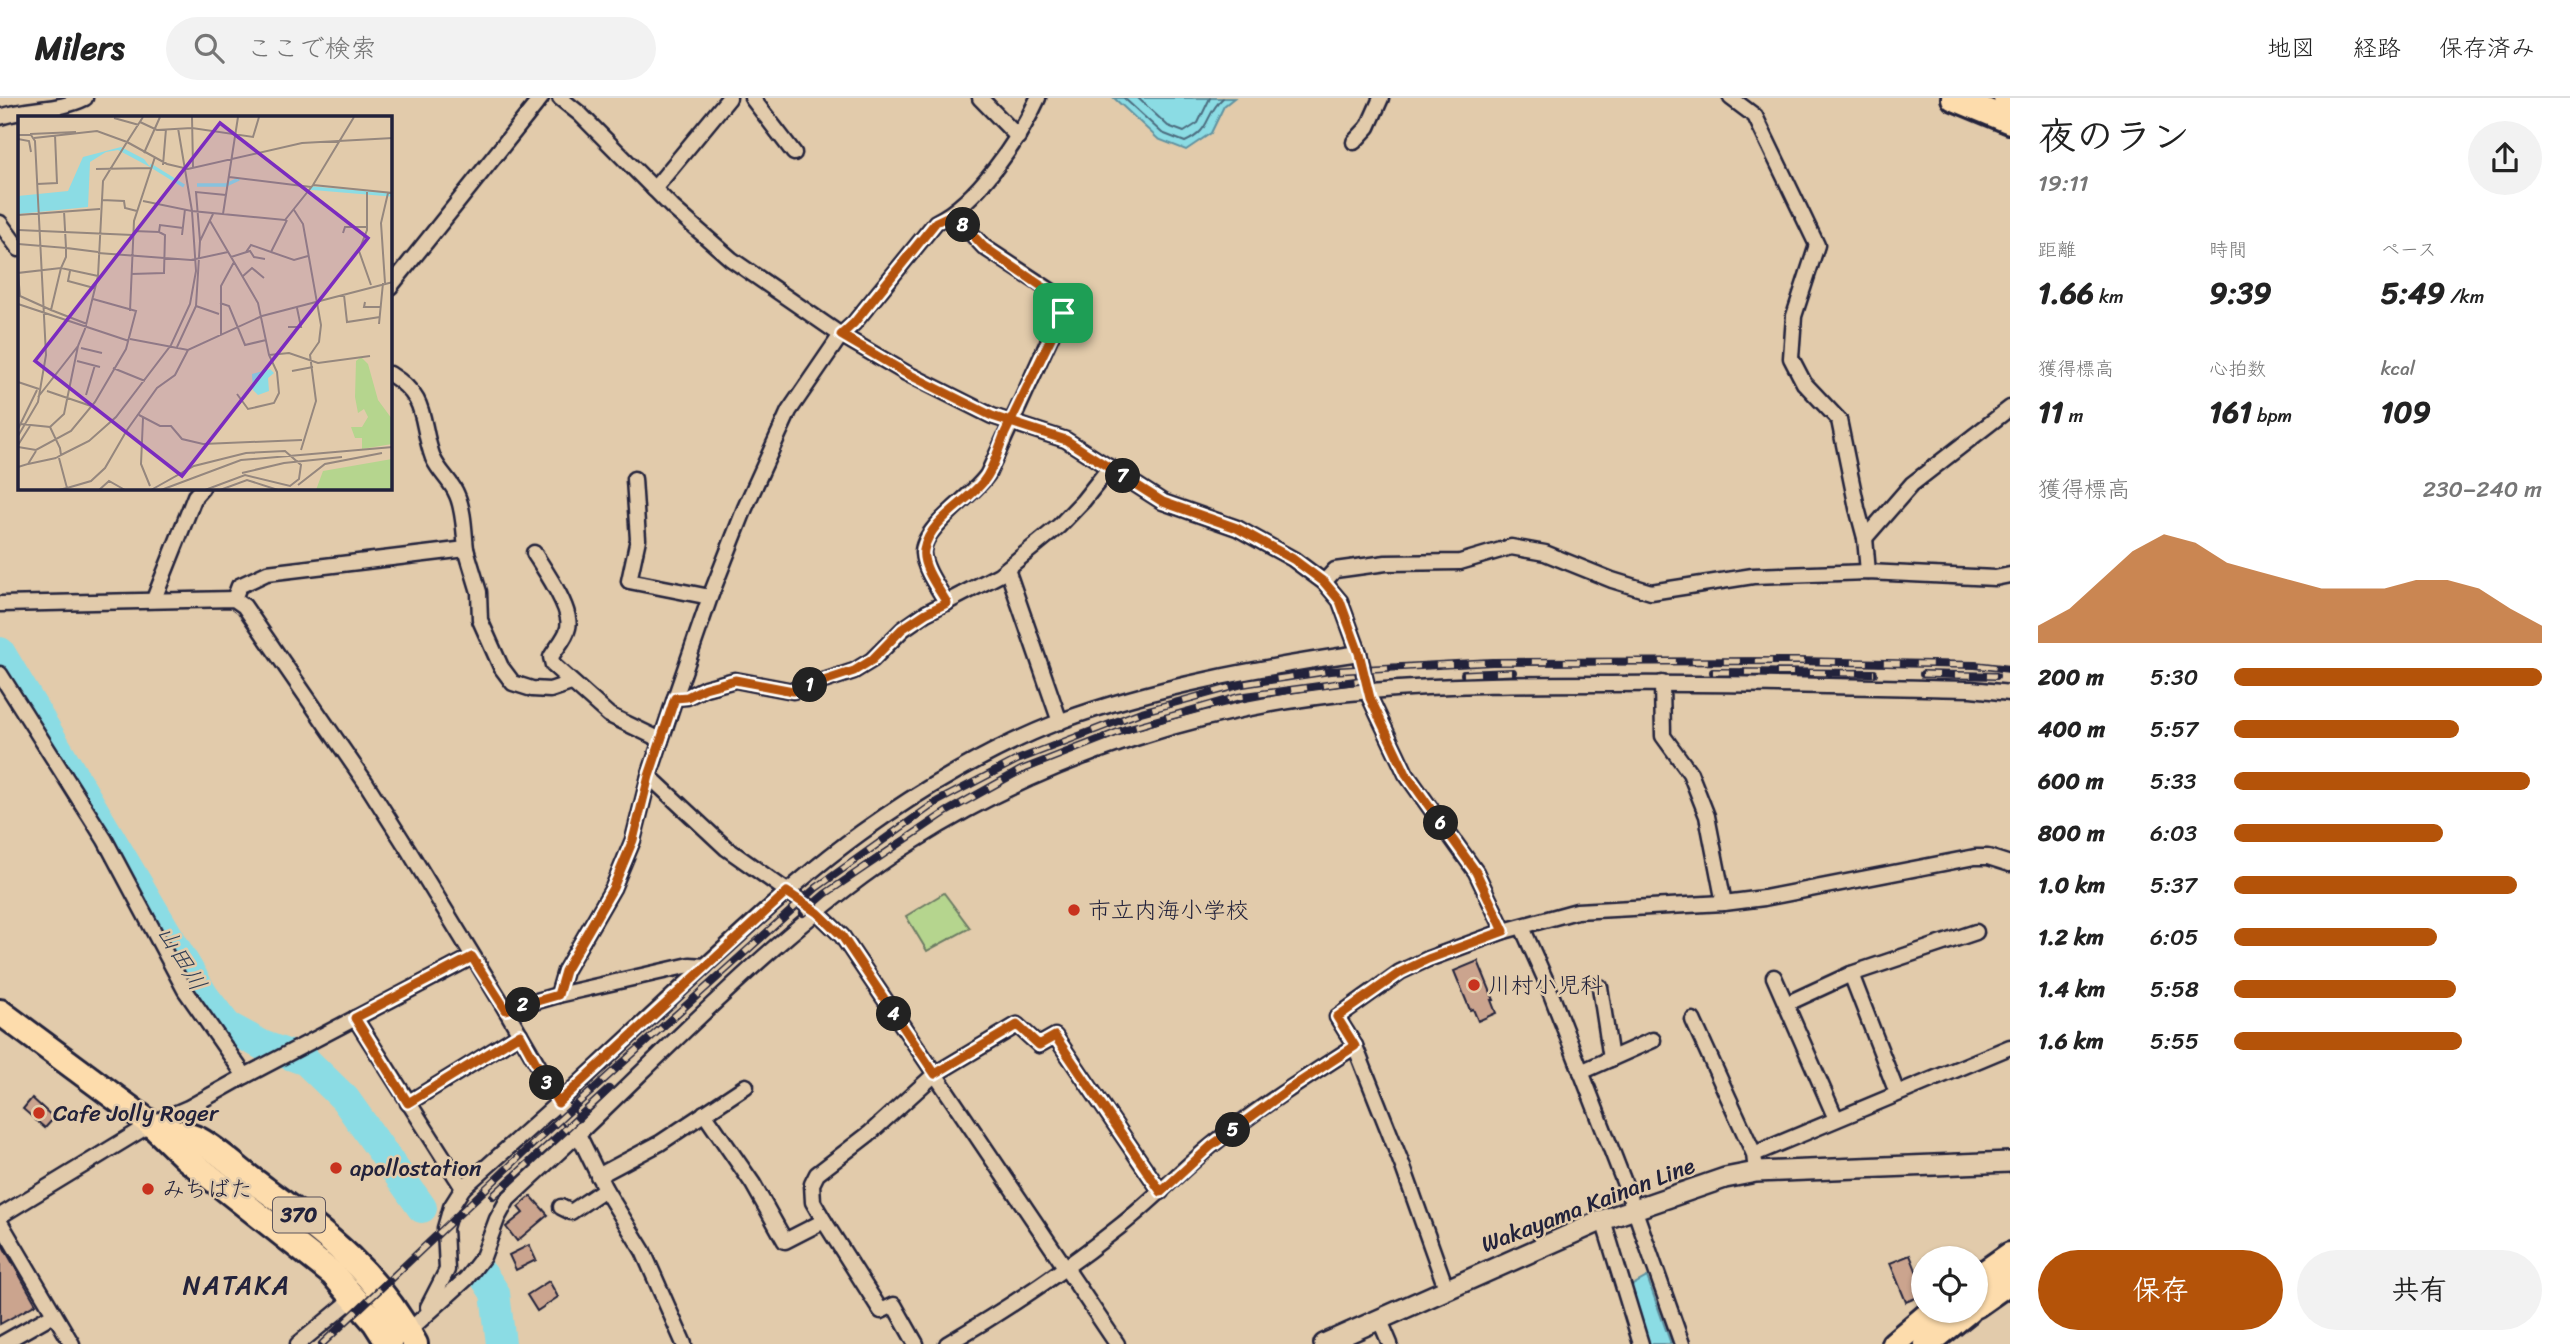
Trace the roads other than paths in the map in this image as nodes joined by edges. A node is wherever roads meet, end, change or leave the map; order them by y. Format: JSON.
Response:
{"nodes":[{"id":1,"x":85,"y":98,"type":"edge"},
{"id":2,"x":541,"y":98,"type":"edge"},
{"id":3,"x":560,"y":98,"type":"edge"},
{"id":4,"x":729,"y":98,"type":"edge"},
{"id":5,"x":752,"y":98,"type":"edge"},
{"id":6,"x":980,"y":98,"type":"edge"},
{"id":7,"x":1038,"y":98,"type":"edge"},
{"id":8,"x":1381,"y":98,"type":"edge"},
{"id":9,"x":1731,"y":98,"type":"edge"},
{"id":10,"x":1954,"y":98,"type":"edge"},
{"id":11,"x":0,"y":117,"type":"edge"},
{"id":12,"x":2010,"y":121,"type":"edge"},
{"id":13,"x":1018,"y":137,"type":"junction"},
{"id":14,"x":1354,"y":142,"type":"dead end"},
{"id":15,"x":794,"y":153,"type":"dead end"},
{"id":16,"x":654,"y":189,"type":"junction"},
{"id":17,"x":953,"y":214,"type":"junction"},
{"id":18,"x":0,"y":223,"type":"edge"},
{"id":19,"x":18,"y":248,"type":"edge"},
{"id":20,"x":392,"y":284,"type":"edge"},
{"id":21,"x":841,"y":335,"type":"junction"},
{"id":22,"x":392,"y":375,"type":"edge"},
{"id":23,"x":2010,"y":408,"type":"edge"},
{"id":24,"x":1010,"y":422,"type":"junction"},
{"id":25,"x":1110,"y":467,"type":"junction"},
{"id":26,"x":634,"y":479,"type":"dead end"},
{"id":27,"x":200,"y":490,"type":"edge"},
{"id":28,"x":1865,"y":538,"type":"junction"},
{"id":29,"x":466,"y":549,"type":"junction"},
{"id":30,"x":534,"y":554,"type":"dead end"},
{"id":31,"x":1007,"y":569,"type":"junction"},
{"id":32,"x":1868,"y":572,"type":"junction"},
{"id":33,"x":2010,"y":575,"type":"edge"},
{"id":34,"x":1324,"y":582,"type":"junction"},
{"id":35,"x":710,"y":597,"type":"junction"},
{"id":36,"x":234,"y":598,"type":"junction"},
{"id":37,"x":154,"y":599,"type":"junction"},
{"id":38,"x":947,"y":603,"type":"junction"},
{"id":39,"x":0,"y":604,"type":"edge"},
{"id":40,"x":1359,"y":653,"type":"junction"},
{"id":41,"x":0,"y":674,"type":"edge"},
{"id":42,"x":571,"y":682,"type":"junction"},
{"id":43,"x":1662,"y":684,"type":"junction"},
{"id":44,"x":1368,"y":691,"type":"junction"},
{"id":45,"x":2010,"y":693,"type":"edge"},
{"id":46,"x":675,"y":698,"type":"junction"},
{"id":47,"x":1060,"y":722,"type":"junction"},
{"id":48,"x":661,"y":740,"type":"junction"},
{"id":49,"x":649,"y":776,"type":"junction"},
{"id":50,"x":2010,"y":864,"type":"edge"},
{"id":51,"x":787,"y":892,"type":"junction"},
{"id":52,"x":1724,"y":903,"type":"junction"},
{"id":53,"x":818,"y":913,"type":"junction"},
{"id":54,"x":1522,"y":926,"type":"junction"},
{"id":55,"x":1504,"y":931,"type":"junction"},
{"id":56,"x":1976,"y":932,"type":"dead end"},
{"id":57,"x":472,"y":957,"type":"junction"},
{"id":58,"x":705,"y":966,"type":"junction"},
{"id":59,"x":1851,"y":974,"type":"junction"},
{"id":60,"x":1774,"y":977,"type":"dead end"},
{"id":61,"x":1600,"y":987,"type":"dead end"},
{"id":62,"x":558,"y":995,"type":"junction"},
{"id":63,"x":1786,"y":1004,"type":"junction"},
{"id":64,"x":506,"y":1010,"type":"junction"},
{"id":65,"x":0,"y":1012,"type":"edge"},
{"id":66,"x":355,"y":1018,"type":"junction"},
{"id":67,"x":1693,"y":1020,"type":"dead end"},
{"id":68,"x":520,"y":1034,"type":"junction"},
{"id":69,"x":1653,"y":1040,"type":"dead end"},
{"id":70,"x":1355,"y":1046,"type":"junction"},
{"id":71,"x":2010,"y":1047,"type":"edge"},
{"id":72,"x":1611,"y":1059,"type":"junction"},
{"id":73,"x":1580,"y":1072,"type":"junction"},
{"id":74,"x":935,"y":1074,"type":"junction"},
{"id":75,"x":245,"y":1076,"type":"junction"},
{"id":76,"x":746,"y":1086,"type":"dead end"},
{"id":77,"x":1897,"y":1093,"type":"junction"},
{"id":78,"x":408,"y":1103,"type":"junction"},
{"id":79,"x":558,"y":1103,"type":"junction"},
{"id":80,"x":704,"y":1113,"type":"junction"},
{"id":81,"x":1836,"y":1119,"type":"junction"},
{"id":82,"x":151,"y":1124,"type":"junction"},
{"id":83,"x":578,"y":1134,"type":"junction"},
{"id":84,"x":1755,"y":1163,"type":"junction"},
{"id":85,"x":2010,"y":1163,"type":"edge"},
{"id":86,"x":602,"y":1183,"type":"junction"},
{"id":87,"x":463,"y":1188,"type":"junction"},
{"id":88,"x":1161,"y":1192,"type":"junction"},
{"id":89,"x":561,"y":1207,"type":"dead end"},
{"id":90,"x":1634,"y":1208,"type":"junction"},
{"id":91,"x":0,"y":1216,"type":"edge"},
{"id":92,"x":1603,"y":1220,"type":"junction"},
{"id":93,"x":824,"y":1221,"type":"junction"},
{"id":94,"x":0,"y":1222,"type":"edge"},
{"id":95,"x":2010,"y":1255,"type":"edge"},
{"id":96,"x":1066,"y":1269,"type":"junction"},
{"id":97,"x":1988,"y":1271,"type":"edge"},
{"id":98,"x":2010,"y":1281,"type":"edge"},
{"id":99,"x":1446,"y":1288,"type":"junction"},
{"id":100,"x":1988,"y":1297,"type":"edge"},
{"id":101,"x":354,"y":1298,"type":"junction"},
{"id":102,"x":54,"y":1314,"type":"junction"},
{"id":103,"x":1379,"y":1318,"type":"junction"},
{"id":104,"x":1919,"y":1323,"type":"edge"},
{"id":105,"x":1953,"y":1323,"type":"edge"},
{"id":106,"x":405,"y":1337,"type":"edge"},
{"id":107,"x":1,"y":1344,"type":"edge"},
{"id":108,"x":72,"y":1344,"type":"edge"},
{"id":109,"x":298,"y":1344,"type":"edge"},
{"id":110,"x":684,"y":1344,"type":"edge"},
{"id":111,"x":916,"y":1344,"type":"edge"},
{"id":112,"x":947,"y":1344,"type":"edge"},
{"id":113,"x":1116,"y":1344,"type":"edge"},
{"id":114,"x":1324,"y":1344,"type":"edge"},
{"id":115,"x":1390,"y":1344,"type":"edge"},
{"id":116,"x":1641,"y":1344,"type":"edge"},
{"id":117,"x":1682,"y":1344,"type":"edge"},
{"id":118,"x":1894,"y":1344,"type":"edge"},
{"id":119,"x":1927,"y":1344,"type":"edge"}],
"edges":[{"from":1,"to":11,"type":"street"},
{"from":2,"to":20,"type":"street"},
{"from":3,"to":16,"type":"street"},
{"from":4,"to":16,"type":"street"},
{"from":5,"to":15,"type":"street"},
{"from":6,"to":13,"type":"street"},
{"from":7,"to":13,"type":"street"},
{"from":8,"to":14,"type":"street"},
{"from":9,"to":28,"type":"street"},
{"from":10,"to":12,"type":"highway"},
{"from":13,"to":17,"type":"street"},
{"from":16,"to":21,"type":"street"},
{"from":17,"to":21,"type":"street"},
{"from":17,"to":24,"type":"street"},
{"from":18,"to":19,"type":"street"},
{"from":21,"to":24,"type":"street"},
{"from":21,"to":35,"type":"street"},
{"from":22,"to":29,"type":"street"},
{"from":23,"to":28,"type":"street"},
{"from":24,"to":25,"type":"street"},
{"from":24,"to":38,"type":"street"},
{"from":25,"to":31,"type":"street"},
{"from":25,"to":34,"type":"street"},
{"from":26,"to":35,"type":"street"},
{"from":27,"to":37,"type":"street"},
{"from":28,"to":32,"type":"street"},
{"from":29,"to":36,"type":"street"},
{"from":29,"to":42,"type":"street"},
{"from":30,"to":42,"type":"street"},
{"from":31,"to":38,"type":"street"},
{"from":31,"to":47,"type":"street"},
{"from":32,"to":33,"type":"street"},
{"from":32,"to":34,"type":"street"},
{"from":34,"to":40,"type":"street"},
{"from":35,"to":46,"type":"street"},
{"from":36,"to":37,"type":"street"},
{"from":36,"to":57,"type":"street"},
{"from":37,"to":39,"type":"street"},
{"from":38,"to":46,"type":"street"},
{"from":40,"to":44,"type":"street"},
{"from":40,"to":47,"type":"street"},
{"from":41,"to":75,"type":"street"},
{"from":42,"to":48,"type":"street"},
{"from":43,"to":44,"type":"street"},
{"from":43,"to":45,"type":"street"},
{"from":43,"to":52,"type":"street"},
{"from":44,"to":53,"type":"street"},
{"from":44,"to":55,"type":"street"},
{"from":46,"to":48,"type":"street"},
{"from":47,"to":51,"type":"street"},
{"from":48,"to":49,"type":"street"},
{"from":49,"to":51,"type":"street"},
{"from":49,"to":62,"type":"street"},
{"from":50,"to":52,"type":"street"},
{"from":51,"to":53,"type":"street"},
{"from":51,"to":58,"type":"street"},
{"from":52,"to":54,"type":"street"},
{"from":53,"to":74,"type":"street"},
{"from":53,"to":83,"type":"street"},
{"from":54,"to":55,"type":"street"},
{"from":54,"to":73,"type":"street"},
{"from":55,"to":70,"type":"street"},
{"from":56,"to":59,"type":"street"},
{"from":57,"to":64,"type":"street"},
{"from":57,"to":66,"type":"street"},
{"from":58,"to":62,"type":"street"},
{"from":58,"to":79,"type":"street"},
{"from":59,"to":63,"type":"street"},
{"from":59,"to":77,"type":"street"},
{"from":60,"to":63,"type":"street"},
{"from":61,"to":72,"type":"street"},
{"from":62,"to":64,"type":"street"},
{"from":63,"to":81,"type":"street"},
{"from":64,"to":68,"type":"street"},
{"from":65,"to":82,"type":"highway","number":"370"},
{"from":66,"to":75,"type":"street"},
{"from":66,"to":78,"type":"street"},
{"from":67,"to":84,"type":"street"},
{"from":68,"to":78,"type":"street"},
{"from":68,"to":79,"type":"street"},
{"from":69,"to":72,"type":"street"},
{"from":70,"to":88,"type":"street"},
{"from":70,"to":99,"type":"street"},
{"from":71,"to":77,"type":"street"},
{"from":72,"to":73,"type":"street"},
{"from":73,"to":90,"type":"street"},
{"from":74,"to":88,"type":"street"},
{"from":74,"to":93,"type":"street"},
{"from":74,"to":96,"type":"street"},
{"from":75,"to":82,"type":"street"},
{"from":76,"to":80,"type":"street"},
{"from":77,"to":81,"type":"street"},
{"from":78,"to":87,"type":"street"},
{"from":79,"to":83,"type":"street"},
{"from":79,"to":87,"type":"street"},
{"from":80,"to":86,"type":"street"},
{"from":80,"to":93,"type":"street"},
{"from":81,"to":84,"type":"street"},
{"from":82,"to":91,"type":"street"},
{"from":82,"to":101,"type":"highway","number":"370"},
{"from":82,"to":106,"type":"highway","number":"370"},
{"from":83,"to":86,"type":"street"},
{"from":83,"to":106,"type":"street"},
{"from":84,"to":85,"type":"main road","name":"Wakayama Kainan Line"},
{"from":84,"to":90,"type":"main road","name":"Wakayama Kainan Line"},
{"from":86,"to":89,"type":"street"},
{"from":86,"to":110,"type":"street"},
{"from":87,"to":106,"type":"street"},
{"from":88,"to":96,"type":"street"},
{"from":90,"to":92,"type":"main road","name":"Wakayama Kainan Line"},
{"from":90,"to":117,"type":"street"},
{"from":92,"to":99,"type":"main road","name":"Wakayama Kainan Line"},
{"from":92,"to":116,"type":"street"},
{"from":93,"to":111,"type":"street"},
{"from":94,"to":102,"type":"street"},
{"from":95,"to":97,"type":"highway"},
{"from":96,"to":112,"type":"street"},
{"from":96,"to":113,"type":"street"},
{"from":98,"to":100,"type":"highway"},
{"from":99,"to":103,"type":"main road","name":"Wakayama Kainan Line"},
{"from":101,"to":106,"type":"highway","number":"370"},
{"from":101,"to":109,"type":"street"},
{"from":102,"to":107,"type":"street"},
{"from":102,"to":108,"type":"street"},
{"from":103,"to":114,"type":"main road","name":"Wakayama Kainan Line"},
{"from":103,"to":115,"type":"street"},
{"from":104,"to":118,"type":"highway"},
{"from":105,"to":119,"type":"highway"}]}
